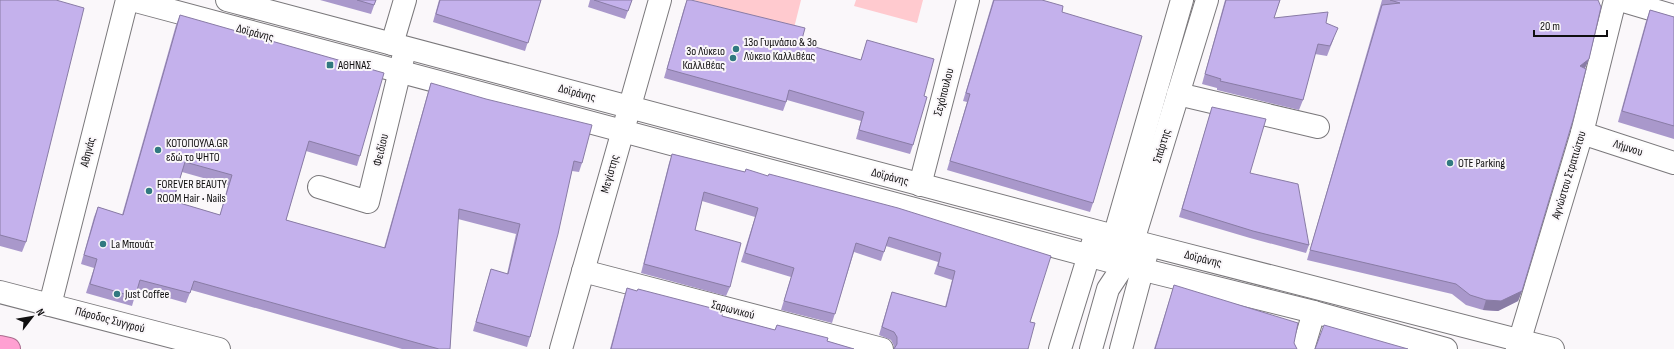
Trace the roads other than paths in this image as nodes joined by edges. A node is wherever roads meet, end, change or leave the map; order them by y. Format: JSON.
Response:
{"nodes":[{"id":1,"x":127,"y":0,"type":"edge"},
{"id":2,"x":132,"y":0,"type":"edge"},
{"id":3,"x":227,"y":0,"type":"edge"},
{"id":4,"x":404,"y":0,"type":"edge"},
{"id":5,"x":660,"y":0,"type":"edge"},
{"id":6,"x":968,"y":0,"type":"edge"},
{"id":7,"x":1182,"y":0,"type":"edge"},
{"id":8,"x":1207,"y":0,"type":"edge"},
{"id":9,"x":1615,"y":0,"type":"edge"},
{"id":10,"x":1620,"y":0,"type":"edge"},
{"id":11,"x":1674,"y":16,"type":"edge"},
{"id":12,"x":399,"y":46,"type":"junction"},
{"id":13,"x":399,"y":71,"type":"junction"},
{"id":14,"x":1178,"y":94,"type":"junction"},
{"id":15,"x":629,"y":107,"type":"junction"},
{"id":16,"x":1318,"y":127,"type":"dead end"},
{"id":17,"x":622,"y":131,"type":"junction"},
{"id":18,"x":1582,"y":133,"type":"junction"},
{"id":19,"x":1674,"y":163,"type":"edge"},
{"id":20,"x":920,"y":185,"type":"junction"},
{"id":21,"x":319,"y":187,"type":"dead end"},
{"id":22,"x":1123,"y":239,"type":"junction"},
{"id":23,"x":1116,"y":262,"type":"junction"},
{"id":24,"x":583,"y":271,"type":"junction"},
{"id":25,"x":0,"y":292,"type":"edge"},
{"id":26,"x":50,"y":305,"type":"junction"},
{"id":27,"x":1314,"y":312,"type":"junction"},
{"id":28,"x":1518,"y":344,"type":"edge"},
{"id":29,"x":0,"y":347,"type":"edge"},
{"id":30,"x":9,"y":349,"type":"edge"},
{"id":31,"x":219,"y":349,"type":"edge"},
{"id":32,"x":561,"y":349,"type":"edge"},
{"id":33,"x":882,"y":349,"type":"edge"},
{"id":34,"x":1060,"y":349,"type":"edge"},
{"id":35,"x":1091,"y":349,"type":"edge"},
{"id":36,"x":1121,"y":349,"type":"edge"},
{"id":37,"x":1304,"y":349,"type":"edge"},
{"id":38,"x":1446,"y":349,"type":"edge"},
{"id":39,"x":1553,"y":349,"type":"edge"}],
"edges":[{"from":1,"to":26,"type":"street","name":"Αθηνάς"},
{"from":2,"to":13,"type":"street","name":"Δοϊράνης"},
{"from":3,"to":12,"type":"street","name":"Δοϊράνης"},
{"from":4,"to":12,"type":"street","name":"Φειδίου"},
{"from":5,"to":15,"type":"street","name":"Μεγίστης"},
{"from":6,"to":20,"type":"street","name":"Σεχόπουλου"},
{"from":7,"to":22,"type":"street","name":"Σπάρτης"},
{"from":8,"to":14,"type":"street","name":"Σπάρτης"},
{"from":9,"to":18,"type":"street","name":"Αγνώστου Στρατιώτου"},
{"from":10,"to":11,"type":"street"},
{"from":12,"to":13,"type":"street","name":"Φειδίου"},
{"from":12,"to":15,"type":"street","name":"Δοϊράνης"},
{"from":13,"to":17,"type":"street","name":"Δοϊράνης"},
{"from":13,"to":21,"type":"street","name":"Φειδίου"},
{"from":14,"to":16,"type":"street"},
{"from":14,"to":22,"type":"street","name":"Σπάρτης"},
{"from":15,"to":17,"type":"street","name":"Μεγίστης"},
{"from":15,"to":20,"type":"street","name":"Δοϊράνης"},
{"from":17,"to":23,"type":"street","name":"Δοϊράνης"},
{"from":17,"to":24,"type":"street","name":"Μεγίστης"},
{"from":18,"to":19,"type":"street","name":"Λήμνου"},
{"from":18,"to":28,"type":"street","name":"Αγνώστου Στρατιώτου"},
{"from":20,"to":22,"type":"street","name":"Δοϊράνης"},
{"from":22,"to":23,"type":"street","name":"Σπάρτης"},
{"from":22,"to":23,"type":"street","name":"Σπάρτης"},
{"from":22,"to":28,"type":"street","name":"Δοϊράνης"},
{"from":23,"to":27,"type":"street","name":"Δοϊράνης"},
{"from":23,"to":34,"type":"street","name":"Σπάρτης"},
{"from":23,"to":35,"type":"street","name":"Σπάρτης"},
{"from":23,"to":36,"type":"street","name":"Σπάρτης"},
{"from":24,"to":32,"type":"street","name":"Μεγίστης"},
{"from":24,"to":33,"type":"street","name":"Σαρωνικού"},
{"from":25,"to":26,"type":"street","name":"Πάροδος Συγγρού"},
{"from":26,"to":31,"type":"street","name":"Πάροδος Συγγρού"},
{"from":27,"to":37,"type":"street"},
{"from":27,"to":38,"type":"street","name":"Δοϊράνης"},
{"from":28,"to":39,"type":"street","name":"Δοϊράνης"},
{"from":29,"to":30,"type":"highway"}]}
